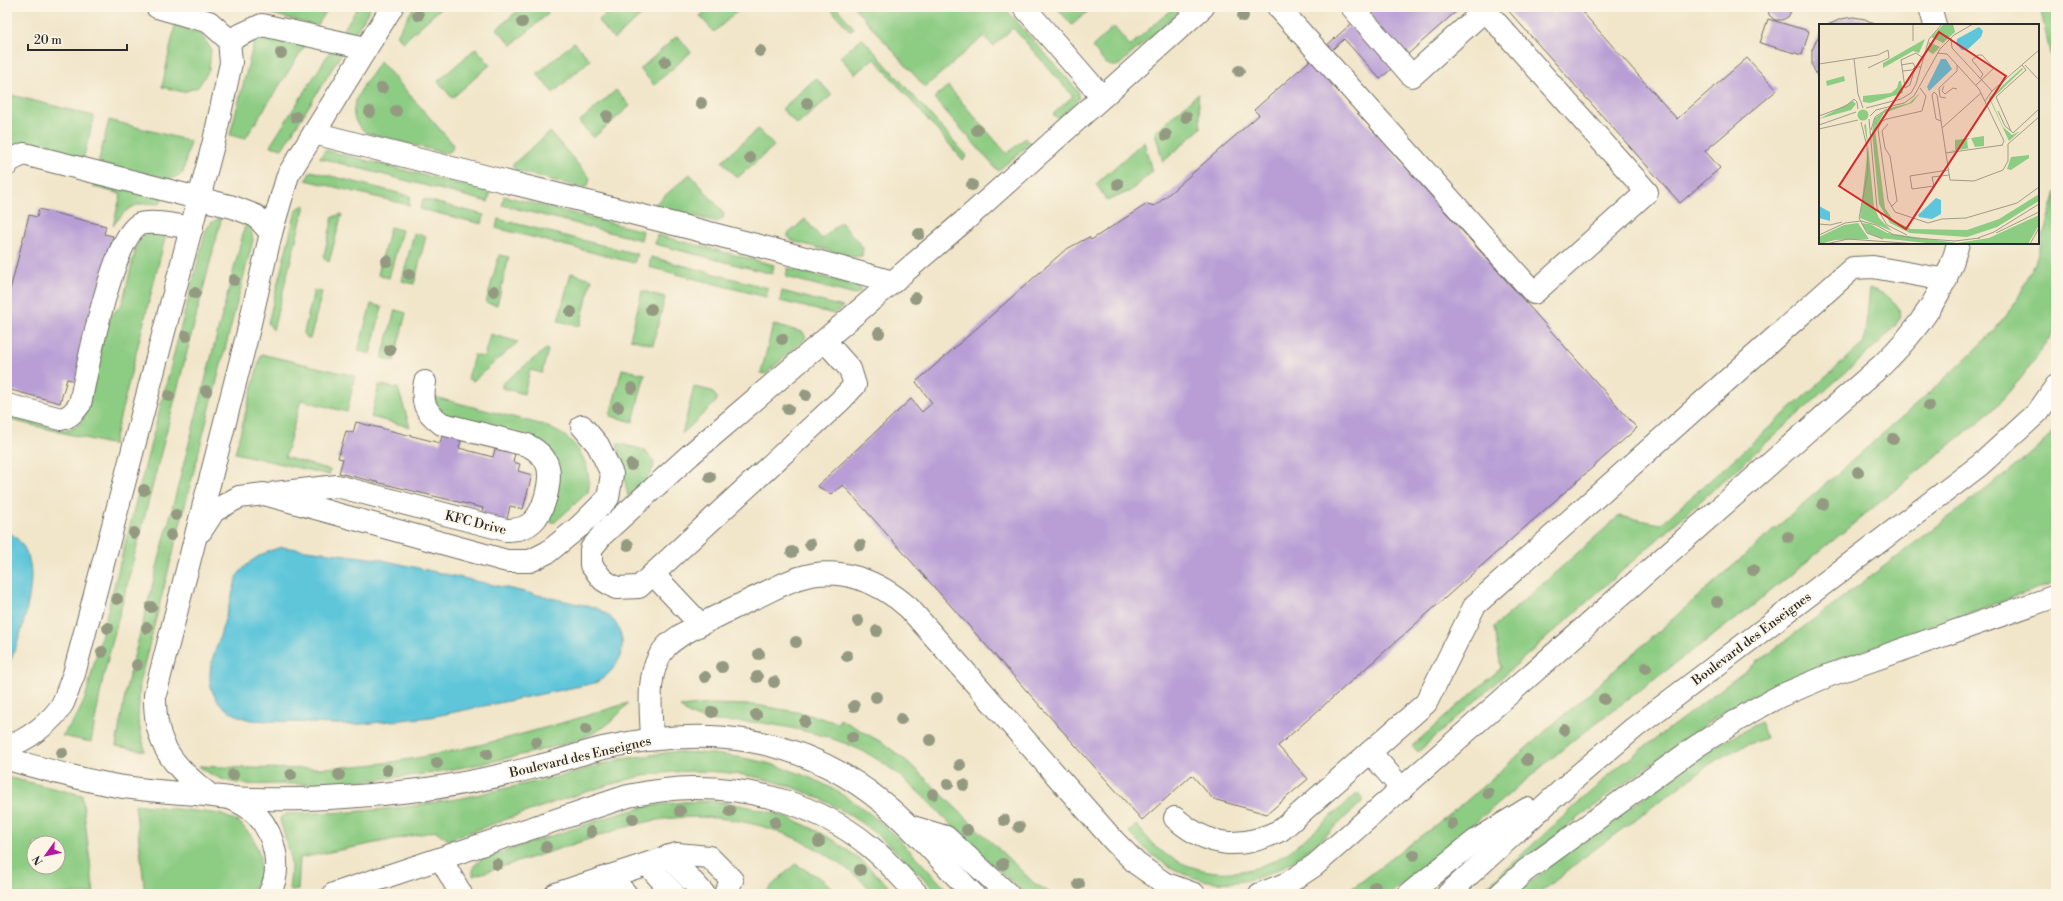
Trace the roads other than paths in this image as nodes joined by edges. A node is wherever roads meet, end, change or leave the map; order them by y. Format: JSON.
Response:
{"nodes":[{"id":1,"x":157,"y":7,"type":"edge"},
{"id":2,"x":392,"y":7,"type":"edge"},
{"id":3,"x":1024,"y":7,"type":"edge"},
{"id":4,"x":1203,"y":7,"type":"edge"},
{"id":5,"x":1278,"y":7,"type":"edge"},
{"id":6,"x":1352,"y":7,"type":"edge"},
{"id":7,"x":1930,"y":7,"type":"edge"},
{"id":8,"x":1935,"y":24,"type":"edge"},
{"id":9,"x":229,"y":40,"type":"junction"},
{"id":10,"x":366,"y":48,"type":"junction"},
{"id":11,"x":1102,"y":97,"type":"junction"},
{"id":12,"x":314,"y":133,"type":"junction"},
{"id":13,"x":7,"y":165,"type":"edge"},
{"id":14,"x":198,"y":199,"type":"junction"},
{"id":15,"x":192,"y":228,"type":"junction"},
{"id":16,"x":271,"y":233,"type":"junction"},
{"id":17,"x":1958,"y":244,"type":"edge"},
{"id":18,"x":1946,"y":280,"type":"junction"},
{"id":19,"x":893,"y":282,"type":"junction"},
{"id":20,"x":825,"y":341,"type":"junction"},
{"id":21,"x":425,"y":382,"type":"dead end"},
{"id":22,"x":2056,"y":386,"type":"edge"},
{"id":23,"x":7,"y":405,"type":"edge"},
{"id":24,"x":582,"y":426,"type":"dead end"},
{"id":25,"x":264,"y":494,"type":"junction"},
{"id":26,"x":194,"y":543,"type":"junction"},
{"id":27,"x":653,"y":574,"type":"junction"},
{"id":28,"x":2056,"y":596,"type":"edge"},
{"id":29,"x":700,"y":624,"type":"junction"},
{"id":30,"x":652,"y":738,"type":"junction"},
{"id":31,"x":7,"y":746,"type":"edge"},
{"id":32,"x":1370,"y":752,"type":"junction"},
{"id":33,"x":7,"y":759,"type":"edge"},
{"id":34,"x":1574,"y":779,"type":"junction"},
{"id":35,"x":1402,"y":789,"type":"junction"},
{"id":36,"x":220,"y":796,"type":"junction"},
{"id":37,"x":1174,"y":818,"type":"dead end"},
{"id":38,"x":907,"y":825,"type":"junction"},
{"id":39,"x":669,"y":856,"type":"junction"},
{"id":40,"x":440,"y":859,"type":"junction"},
{"id":41,"x":647,"y":864,"type":"junction"},
{"id":42,"x":609,"y":876,"type":"junction"},
{"id":43,"x":592,"y":889,"type":"edge"},
{"id":44,"x":338,"y":893,"type":"edge"},
{"id":45,"x":269,"y":894,"type":"edge"},
{"id":46,"x":461,"y":894,"type":"edge"},
{"id":47,"x":556,"y":894,"type":"edge"},
{"id":48,"x":626,"y":894,"type":"edge"},
{"id":49,"x":674,"y":894,"type":"edge"},
{"id":50,"x":704,"y":894,"type":"edge"},
{"id":51,"x":725,"y":894,"type":"edge"},
{"id":52,"x":917,"y":894,"type":"edge"},
{"id":53,"x":973,"y":894,"type":"edge"},
{"id":54,"x":1008,"y":894,"type":"edge"},
{"id":55,"x":1194,"y":894,"type":"edge"},
{"id":56,"x":1260,"y":894,"type":"edge"},
{"id":57,"x":1409,"y":894,"type":"edge"},
{"id":58,"x":1448,"y":894,"type":"edge"},
{"id":59,"x":1500,"y":894,"type":"edge"}],
"edges":[{"from":1,"to":9,"type":"street"},
{"from":2,"to":10,"type":"street"},
{"from":3,"to":11,"type":"street"},
{"from":4,"to":11,"type":"street"},
{"from":5,"to":6,"type":"street"},
{"from":7,"to":8,"type":"street"},
{"from":9,"to":10,"type":"street"},
{"from":9,"to":14,"type":"street"},
{"from":10,"to":12,"type":"street"},
{"from":11,"to":19,"type":"street"},
{"from":12,"to":16,"type":"street"},
{"from":12,"to":19,"type":"street"},
{"from":13,"to":14,"type":"street"},
{"from":14,"to":15,"type":"street"},
{"from":14,"to":16,"type":"street"},
{"from":15,"to":23,"type":"street"},
{"from":15,"to":31,"type":"street"},
{"from":16,"to":26,"type":"street"},
{"from":17,"to":18,"type":"street"},
{"from":18,"to":32,"type":"street"},
{"from":18,"to":35,"type":"street"},
{"from":19,"to":20,"type":"street"},
{"from":20,"to":27,"type":"street"},
{"from":20,"to":27,"type":"street"},
{"from":21,"to":25,"type":"street","name":"KFC Drive"},
{"from":22,"to":34,"type":"street","name":"Boulevard des Enseignes"},
{"from":24,"to":25,"type":"street"},
{"from":25,"to":26,"type":"street","name":"KFC Drive"},
{"from":26,"to":36,"type":"street"},
{"from":27,"to":29,"type":"street"},
{"from":28,"to":59,"type":"street"},
{"from":29,"to":30,"type":"street"},
{"from":29,"to":55,"type":"street"},
{"from":30,"to":36,"type":"street","name":"Boulevard des Enseignes"},
{"from":30,"to":38,"type":"street","name":"Boulevard des Enseignes"},
{"from":32,"to":35,"type":"street"},
{"from":32,"to":37,"type":"street"},
{"from":33,"to":36,"type":"street","name":"Boulevard des Enseignes"},
{"from":34,"to":57,"type":"street"},
{"from":34,"to":58,"type":"street","name":"Boulevard des Enseignes"},
{"from":35,"to":56,"type":"street"},
{"from":36,"to":45,"type":"street","name":"Boulevard des Enseignes"},
{"from":38,"to":53,"type":"street","name":"Boulevard des Enseignes"},
{"from":38,"to":54,"type":"street"},
{"from":39,"to":41,"type":"street"},
{"from":39,"to":50,"type":"street"},
{"from":39,"to":51,"type":"street"},
{"from":40,"to":44,"type":"street"},
{"from":40,"to":46,"type":"street"},
{"from":40,"to":52,"type":"street"},
{"from":41,"to":42,"type":"street"},
{"from":41,"to":49,"type":"street"},
{"from":42,"to":43,"type":"street"},
{"from":42,"to":48,"type":"street"},
{"from":43,"to":47,"type":"street"}]}
